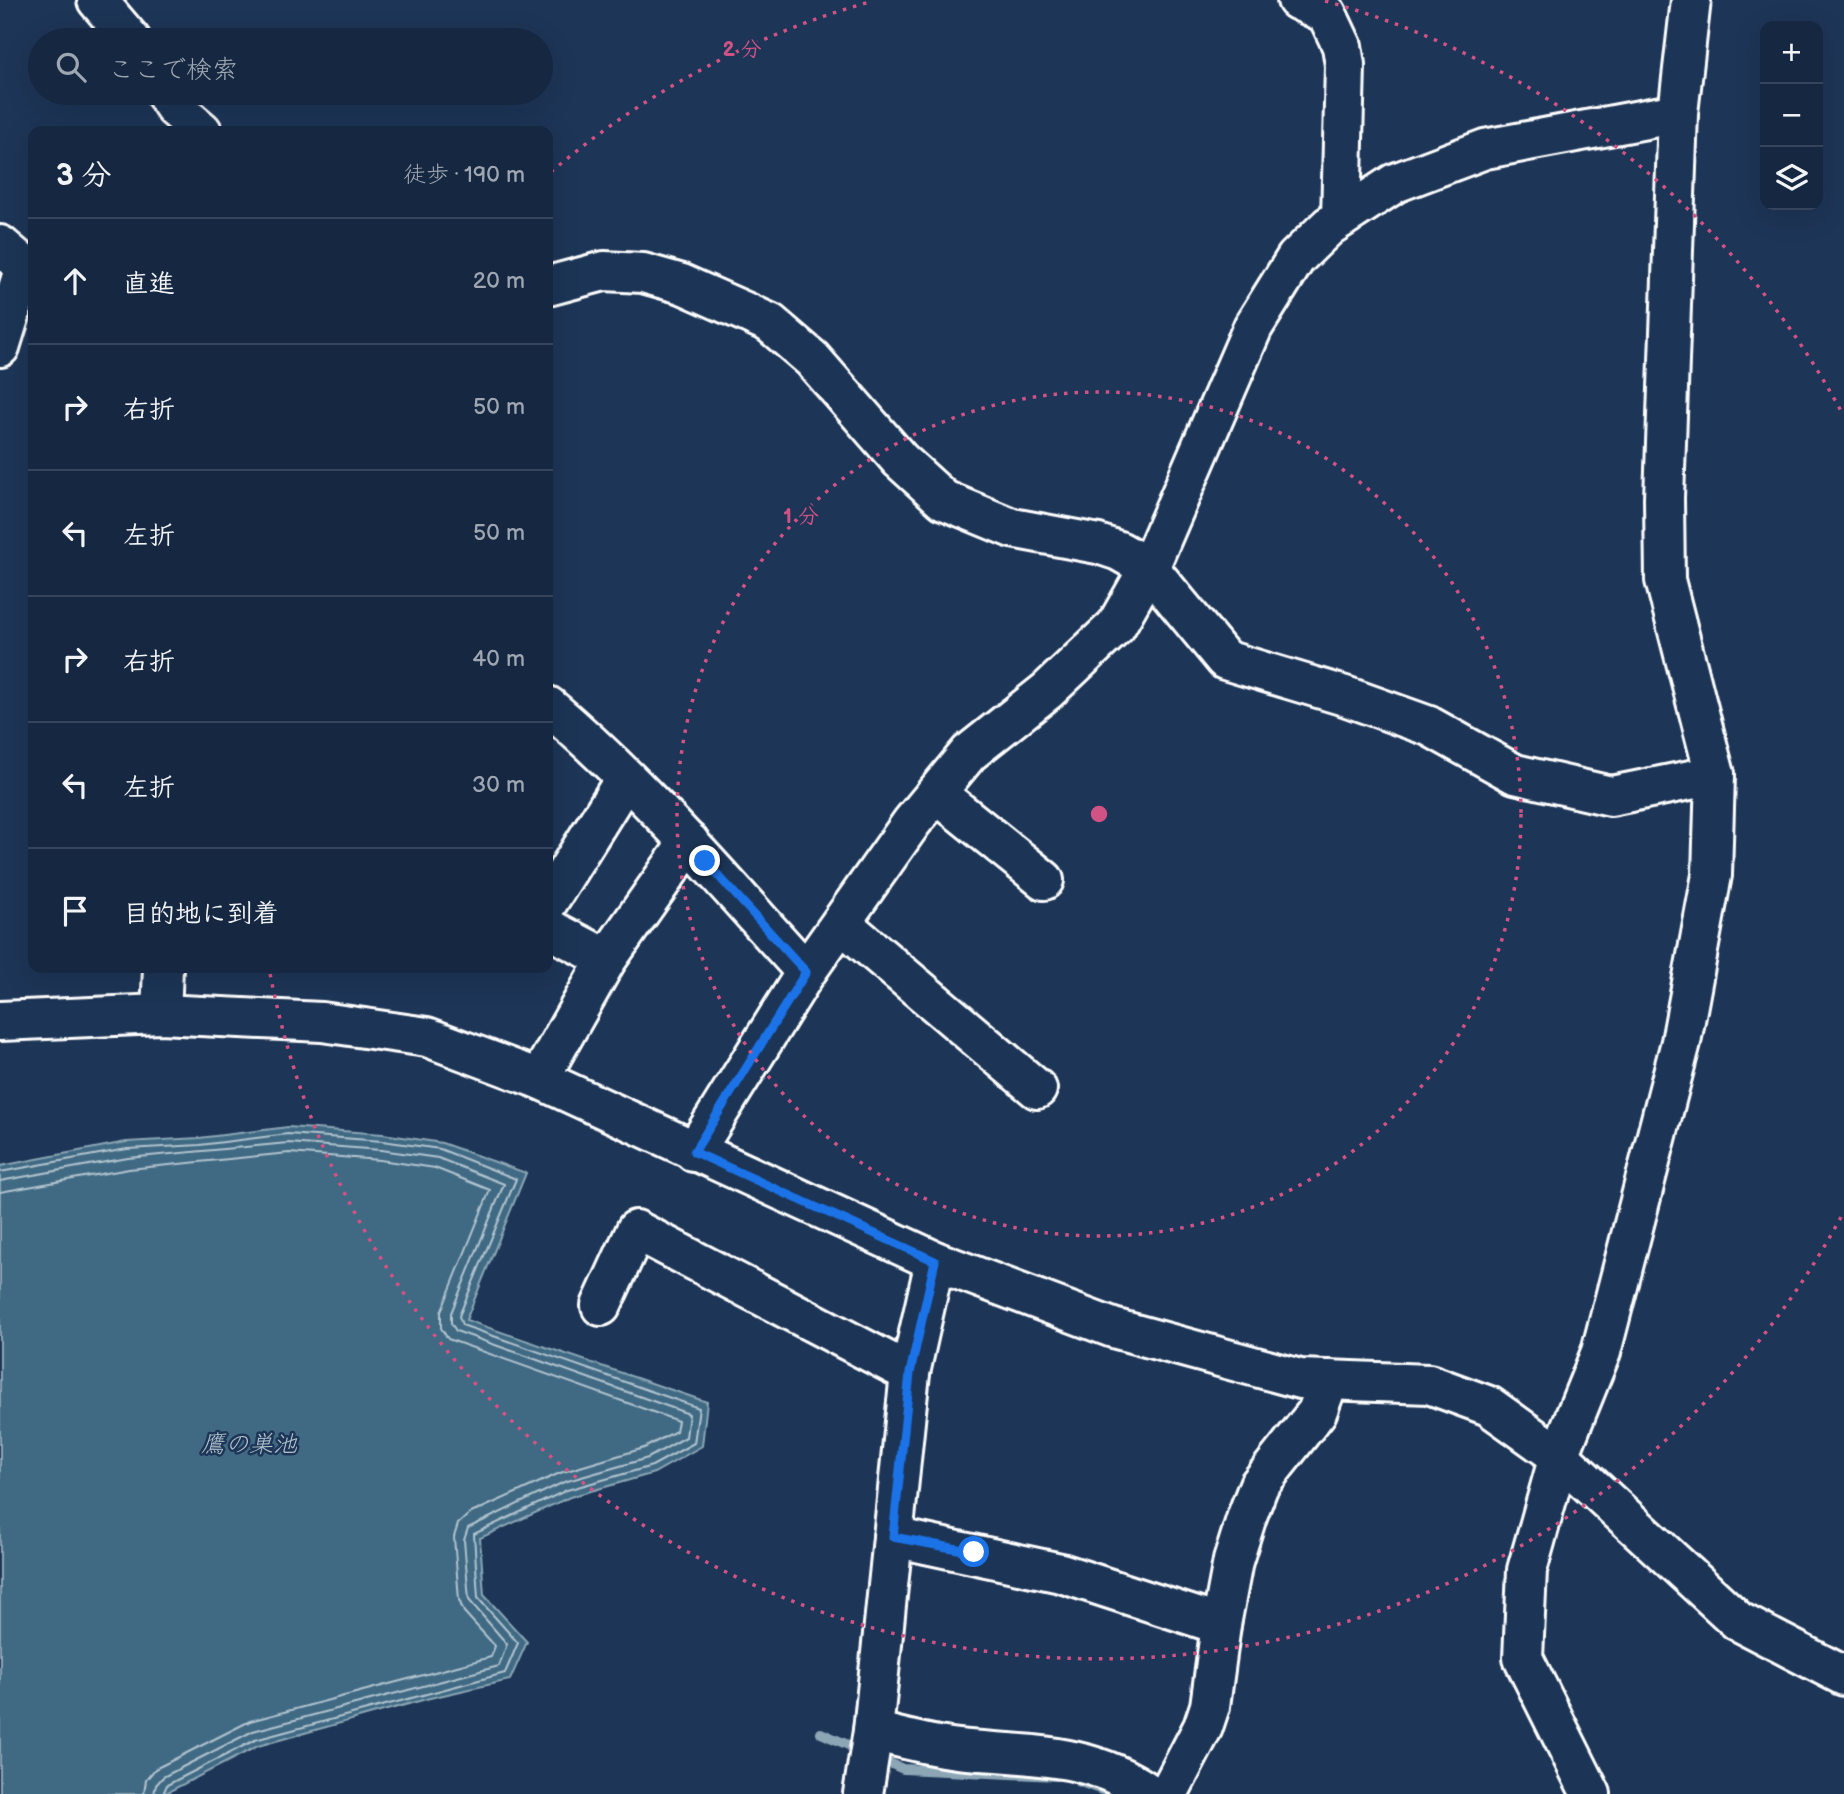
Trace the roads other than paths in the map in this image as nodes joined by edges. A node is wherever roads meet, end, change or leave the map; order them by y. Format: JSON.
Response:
{"nodes":[{"id":1,"x":97,"y":0,"type":"edge"},
{"id":2,"x":1297,"y":0,"type":"edge"},
{"id":3,"x":1691,"y":0,"type":"edge"},
{"id":4,"x":121,"y":28,"type":"edge"},
{"id":5,"x":173,"y":105,"type":"edge"},
{"id":6,"x":1678,"y":113,"type":"junction"},
{"id":7,"x":196,"y":126,"type":"edge"},
{"id":8,"x":1341,"y":218,"type":"junction"},
{"id":9,"x":19,"y":261,"type":"edge"},
{"id":10,"x":553,"y":285,"type":"edge"},
{"id":11,"x":0,"y":347,"type":"edge"},
{"id":12,"x":1149,"y":568,"type":"junction"},
{"id":13,"x":553,"y":711,"type":"edge"},
{"id":14,"x":1715,"y":775,"type":"junction"},
{"id":15,"x":625,"y":779,"type":"junction"},
{"id":16,"x":936,"y":793,"type":"junction"},
{"id":17,"x":688,"y":842,"type":"junction"},
{"id":18,"x":1044,"y":880,"type":"dead end"},
{"id":19,"x":553,"y":894,"type":"edge"},
{"id":20,"x":841,"y":923,"type":"junction"},
{"id":21,"x":553,"y":931,"type":"edge"},
{"id":22,"x":607,"y":959,"type":"junction"},
{"id":23,"x":806,"y":972,"type":"junction"},
{"id":24,"x":163,"y":973,"type":"edge"},
{"id":25,"x":161,"y":1014,"type":"junction"},
{"id":26,"x":0,"y":1021,"type":"edge"},
{"id":27,"x":539,"y":1079,"type":"junction"},
{"id":28,"x":1037,"y":1089,"type":"dead end"},
{"id":29,"x":694,"y":1152,"type":"junction"},
{"id":30,"x":935,"y":1261,"type":"junction"},
{"id":31,"x":601,"y":1306,"type":"dead end"},
{"id":32,"x":910,"y":1373,"type":"junction"},
{"id":33,"x":1329,"y":1380,"type":"junction"},
{"id":34,"x":1559,"y":1456,"type":"junction"},
{"id":35,"x":893,"y":1537,"type":"junction"},
{"id":36,"x":1221,"y":1625,"type":"junction"},
{"id":37,"x":1844,"y":1676,"type":"edge"},
{"id":38,"x":873,"y":1731,"type":"junction"},
{"id":39,"x":863,"y":1794,"type":"edge"},
{"id":40,"x":1150,"y":1794,"type":"edge"},
{"id":41,"x":1168,"y":1794,"type":"edge"},
{"id":42,"x":1591,"y":1794,"type":"edge"}],
"edges":[{"from":1,"to":4,"type":"street"},
{"from":2,"to":8,"type":"street"},
{"from":3,"to":6,"type":"street"},
{"from":5,"to":7,"type":"street"},
{"from":6,"to":8,"type":"street"},
{"from":6,"to":14,"type":"street"},
{"from":8,"to":12,"type":"street"},
{"from":9,"to":11,"type":"street"},
{"from":10,"to":12,"type":"street"},
{"from":12,"to":14,"type":"street"},
{"from":12,"to":16,"type":"street"},
{"from":13,"to":15,"type":"street"},
{"from":14,"to":34,"type":"street"},
{"from":15,"to":17,"type":"street"},
{"from":15,"to":19,"type":"street"},
{"from":16,"to":18,"type":"street"},
{"from":16,"to":20,"type":"street"},
{"from":17,"to":22,"type":"street"},
{"from":17,"to":23,"type":"street"},
{"from":20,"to":23,"type":"street"},
{"from":20,"to":28,"type":"street"},
{"from":21,"to":22,"type":"street"},
{"from":22,"to":27,"type":"street"},
{"from":23,"to":29,"type":"street"},
{"from":24,"to":25,"type":"street"},
{"from":25,"to":26,"type":"street"},
{"from":25,"to":27,"type":"street"},
{"from":27,"to":29,"type":"street"},
{"from":29,"to":30,"type":"street"},
{"from":30,"to":32,"type":"street"},
{"from":30,"to":33,"type":"street"},
{"from":31,"to":32,"type":"street"},
{"from":32,"to":35,"type":"street"},
{"from":33,"to":34,"type":"street"},
{"from":33,"to":36,"type":"street"},
{"from":34,"to":37,"type":"street"},
{"from":34,"to":42,"type":"street"},
{"from":35,"to":36,"type":"street"},
{"from":35,"to":38,"type":"street"},
{"from":36,"to":41,"type":"street"},
{"from":38,"to":39,"type":"street"},
{"from":38,"to":40,"type":"street"}]}
